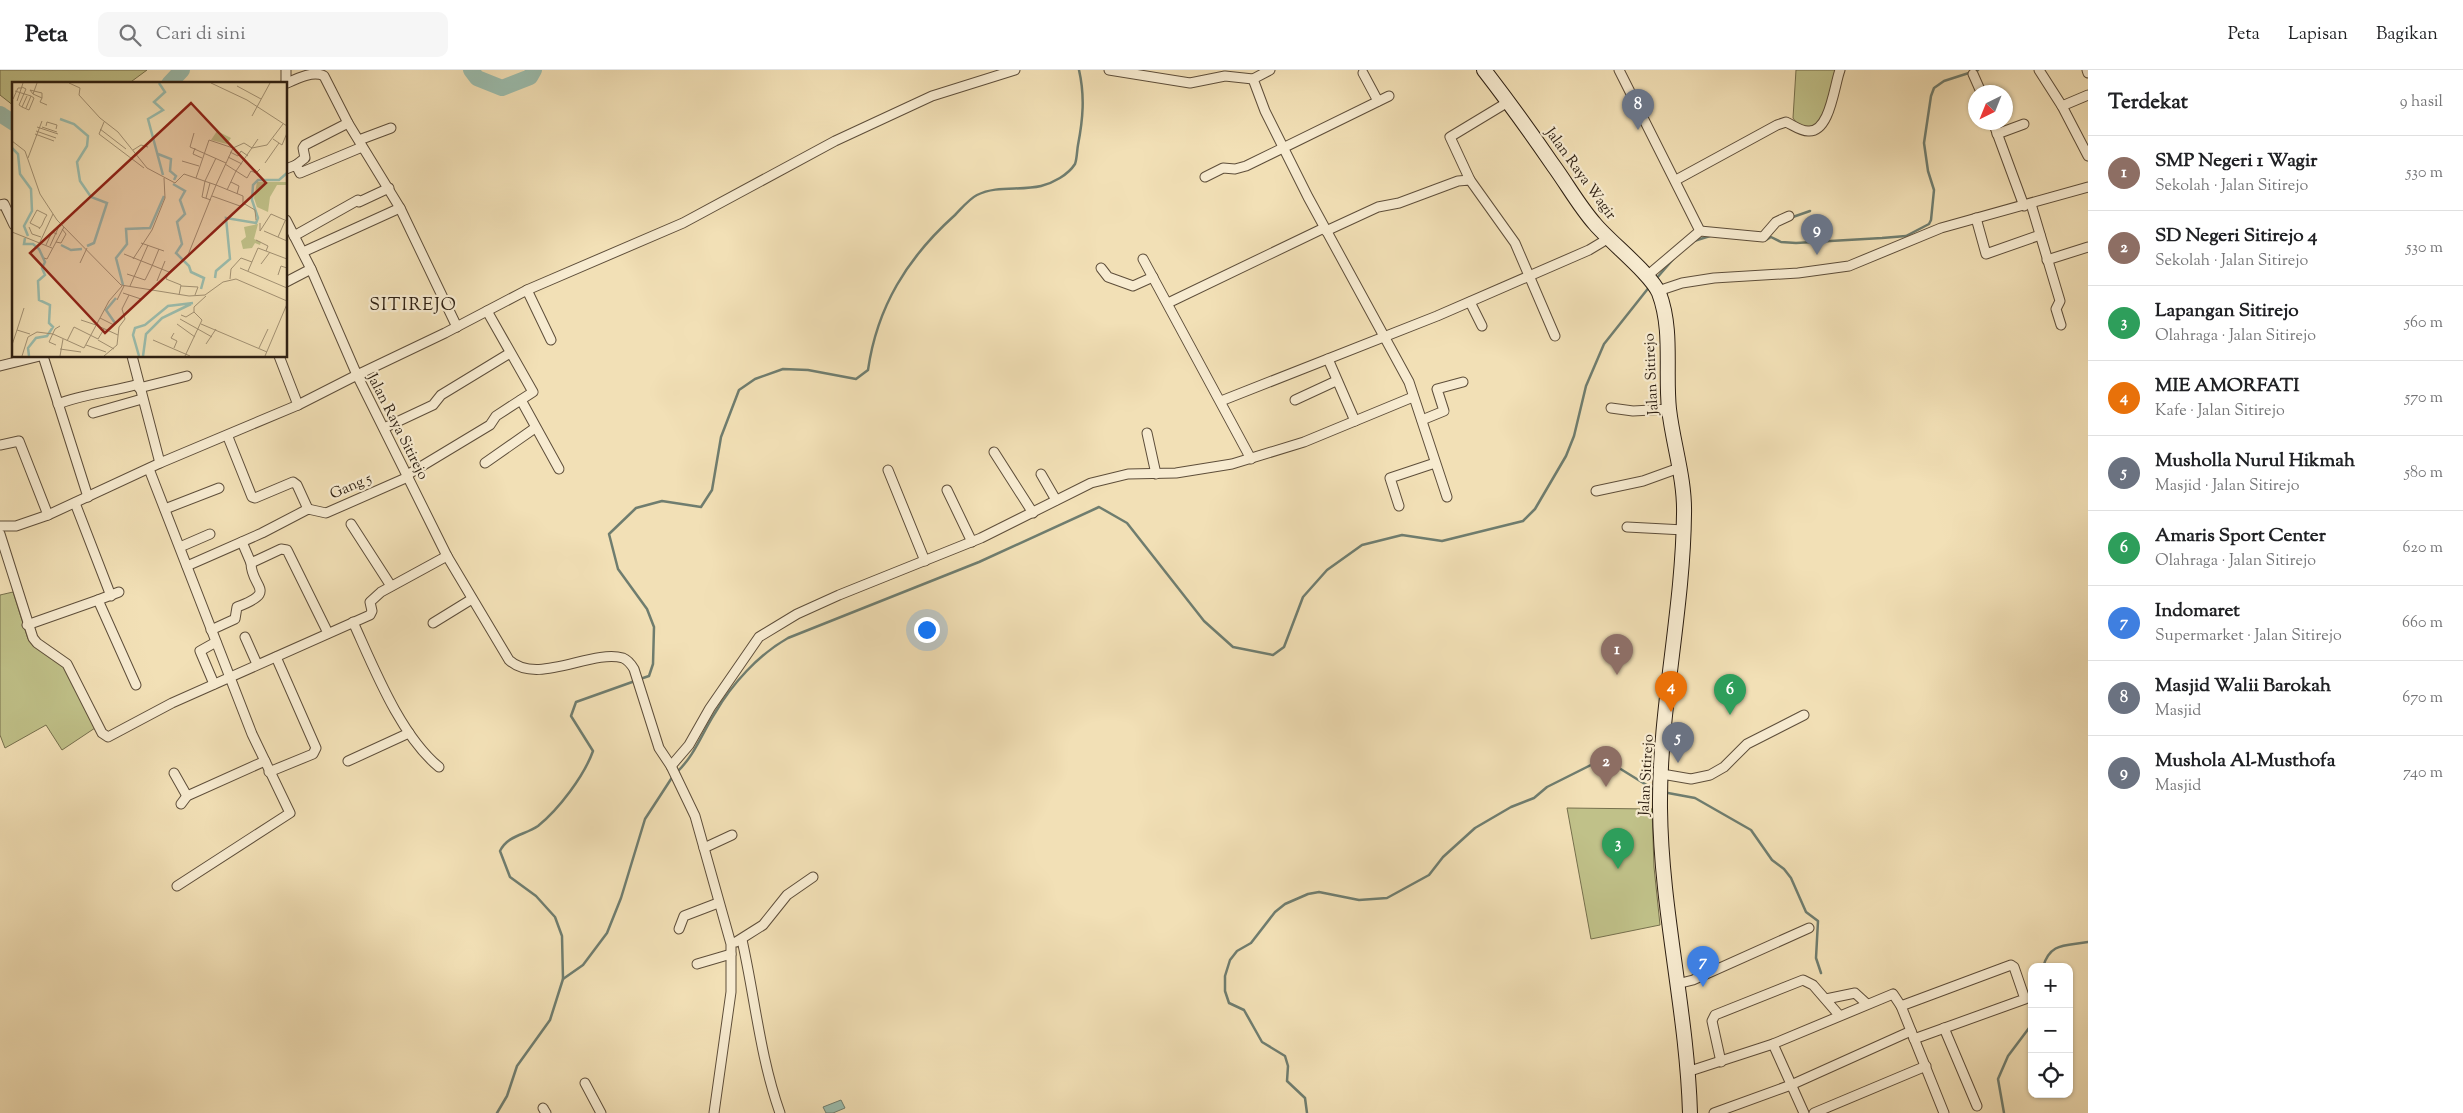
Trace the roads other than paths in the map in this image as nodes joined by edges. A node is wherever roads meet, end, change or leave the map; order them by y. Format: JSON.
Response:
{"nodes":[{"id":1,"x":1015,"y":70,"type":"edge"},
{"id":2,"x":1109,"y":70,"type":"edge"},
{"id":3,"x":1270,"y":70,"type":"edge"},
{"id":4,"x":1484,"y":70,"type":"edge"},
{"id":5,"x":1619,"y":70,"type":"edge"},
{"id":6,"x":1840,"y":70,"type":"edge"},
{"id":7,"x":2039,"y":70,"type":"edge"},
{"id":8,"x":1363,"y":73,"type":"dead end"},
{"id":9,"x":1973,"y":74,"type":"dead end"},
{"id":10,"x":1253,"y":79,"type":"junction"},
{"id":11,"x":288,"y":83,"type":"edge"},
{"id":12,"x":1978,"y":85,"type":"edge"},
{"id":13,"x":2088,"y":95,"type":"edge"},
{"id":14,"x":1389,"y":96,"type":"dead end"},
{"id":15,"x":1378,"y":101,"type":"junction"},
{"id":16,"x":1508,"y":102,"type":"junction"},
{"id":17,"x":2062,"y":106,"type":"junction"},
{"id":18,"x":348,"y":123,"type":"junction"},
{"id":19,"x":2024,"y":124,"type":"dead end"},
{"id":20,"x":391,"y":128,"type":"dead end"},
{"id":21,"x":1995,"y":130,"type":"edge"},
{"id":22,"x":1997,"y":134,"type":"junction"},
{"id":23,"x":361,"y":144,"type":"junction"},
{"id":24,"x":1283,"y":147,"type":"junction"},
{"id":25,"x":2088,"y":156,"type":"edge"},
{"id":26,"x":296,"y":165,"type":"junction"},
{"id":27,"x":288,"y":168,"type":"edge"},
{"id":28,"x":1205,"y":177,"type":"dead end"},
{"id":29,"x":1470,"y":180,"type":"junction"},
{"id":30,"x":1676,"y":180,"type":"junction"},
{"id":31,"x":2088,"y":187,"type":"edge"},
{"id":32,"x":389,"y":188,"type":"junction"},
{"id":33,"x":1,"y":203,"type":"edge"},
{"id":34,"x":2027,"y":205,"type":"junction"},
{"id":35,"x":400,"y":208,"type":"junction"},
{"id":36,"x":1789,"y":216,"type":"dead end"},
{"id":37,"x":1976,"y":218,"type":"junction"},
{"id":38,"x":12,"y":222,"type":"edge"},
{"id":39,"x":1325,"y":230,"type":"junction"},
{"id":40,"x":1700,"y":231,"type":"junction"},
{"id":41,"x":2040,"y":236,"type":"junction"},
{"id":42,"x":292,"y":237,"type":"edge"},
{"id":43,"x":1609,"y":238,"type":"junction"},
{"id":44,"x":2088,"y":246,"type":"edge"},
{"id":45,"x":303,"y":252,"type":"junction"},
{"id":46,"x":1143,"y":259,"type":"dead end"},
{"id":47,"x":2047,"y":260,"type":"junction"},
{"id":48,"x":1101,"y":268,"type":"dead end"},
{"id":49,"x":311,"y":269,"type":"junction"},
{"id":50,"x":1153,"y":277,"type":"junction"},
{"id":51,"x":1528,"y":277,"type":"junction"},
{"id":52,"x":288,"y":281,"type":"edge"},
{"id":53,"x":1652,"y":283,"type":"junction"},
{"id":54,"x":527,"y":290,"type":"junction"},
{"id":55,"x":1470,"y":302,"type":"junction"},
{"id":56,"x":1168,"y":303,"type":"junction"},
{"id":57,"x":487,"y":311,"type":"junction"},
{"id":58,"x":2061,"y":325,"type":"dead end"},
{"id":59,"x":457,"y":326,"type":"junction"},
{"id":60,"x":1482,"y":326,"type":"dead end"},
{"id":61,"x":1555,"y":336,"type":"dead end"},
{"id":62,"x":1386,"y":337,"type":"junction"},
{"id":63,"x":551,"y":340,"type":"dead end"},
{"id":64,"x":510,"y":353,"type":"junction"},
{"id":65,"x":33,"y":358,"type":"edge"},
{"id":66,"x":42,"y":358,"type":"edge"},
{"id":67,"x":132,"y":358,"type":"edge"},
{"id":68,"x":280,"y":358,"type":"edge"},
{"id":69,"x":1328,"y":359,"type":"junction"},
{"id":70,"x":0,"y":366,"type":"edge"},
{"id":71,"x":357,"y":374,"type":"junction"},
{"id":72,"x":187,"y":376,"type":"dead end"},
{"id":73,"x":1336,"y":381,"type":"junction"},
{"id":74,"x":1463,"y":382,"type":"dead end"},
{"id":75,"x":139,"y":386,"type":"junction"},
{"id":76,"x":1413,"y":397,"type":"junction"},
{"id":77,"x":142,"y":399,"type":"junction"},
{"id":78,"x":521,"y":400,"type":"junction"},
{"id":79,"x":1295,"y":400,"type":"dead end"},
{"id":80,"x":1221,"y":401,"type":"junction"},
{"id":81,"x":58,"y":404,"type":"junction"},
{"id":82,"x":298,"y":405,"type":"junction"},
{"id":83,"x":1611,"y":408,"type":"dead end"},
{"id":84,"x":1669,"y":409,"type":"junction"},
{"id":85,"x":93,"y":413,"type":"dead end"},
{"id":86,"x":1422,"y":420,"type":"junction"},
{"id":87,"x":1355,"y":421,"type":"junction"},
{"id":88,"x":384,"y":428,"type":"junction"},
{"id":89,"x":535,"y":428,"type":"junction"},
{"id":90,"x":1147,"y":434,"type":"dead end"},
{"id":91,"x":228,"y":437,"type":"junction"},
{"id":92,"x":0,"y":445,"type":"edge"},
{"id":93,"x":994,"y":452,"type":"dead end"},
{"id":94,"x":1252,"y":459,"type":"junction"},
{"id":95,"x":485,"y":463,"type":"dead end"},
{"id":96,"x":1435,"y":463,"type":"junction"},
{"id":97,"x":160,"y":464,"type":"junction"},
{"id":98,"x":149,"y":468,"type":"junction"},
{"id":99,"x":559,"y":468,"type":"dead end"},
{"id":100,"x":1679,"y":468,"type":"junction"},
{"id":101,"x":888,"y":470,"type":"dead end"},
{"id":102,"x":1042,"y":474,"type":"dead end"},
{"id":103,"x":1156,"y":474,"type":"junction"},
{"id":104,"x":407,"y":476,"type":"junction"},
{"id":105,"x":219,"y":488,"type":"dead end"},
{"id":106,"x":947,"y":490,"type":"dead end"},
{"id":107,"x":1596,"y":491,"type":"dead end"},
{"id":108,"x":88,"y":497,"type":"junction"},
{"id":109,"x":1446,"y":497,"type":"dead end"},
{"id":110,"x":1056,"y":500,"type":"junction"},
{"id":111,"x":75,"y":502,"type":"junction"},
{"id":112,"x":1399,"y":506,"type":"dead end"},
{"id":113,"x":165,"y":509,"type":"junction"},
{"id":114,"x":307,"y":510,"type":"junction"},
{"id":115,"x":1032,"y":513,"type":"junction"},
{"id":116,"x":48,"y":515,"type":"junction"},
{"id":117,"x":351,"y":524,"type":"dead end"},
{"id":118,"x":0,"y":526,"type":"edge"},
{"id":119,"x":1627,"y":527,"type":"dead end"},
{"id":120,"x":1684,"y":530,"type":"junction"},
{"id":121,"x":0,"y":534,"type":"edge"},
{"id":122,"x":210,"y":534,"type":"dead end"},
{"id":123,"x":242,"y":542,"type":"junction"},
{"id":124,"x":972,"y":542,"type":"junction"},
{"id":125,"x":180,"y":547,"type":"junction"},
{"id":126,"x":446,"y":556,"type":"junction"},
{"id":127,"x":925,"y":561,"type":"junction"},
{"id":128,"x":251,"y":562,"type":"junction"},
{"id":129,"x":187,"y":566,"type":"junction"},
{"id":130,"x":392,"y":586,"type":"junction"},
{"id":131,"x":472,"y":599,"type":"junction"},
{"id":132,"x":98,"y":600,"type":"junction"},
{"id":133,"x":353,"y":622,"type":"junction"},
{"id":134,"x":433,"y":623,"type":"dead end"},
{"id":135,"x":27,"y":625,"type":"junction"},
{"id":136,"x":212,"y":630,"type":"junction"},
{"id":137,"x":328,"y":633,"type":"junction"},
{"id":138,"x":245,"y":637,"type":"dead end"},
{"id":139,"x":216,"y":642,"type":"junction"},
{"id":140,"x":276,"y":657,"type":"junction"},
{"id":141,"x":257,"y":664,"type":"junction"},
{"id":142,"x":229,"y":678,"type":"junction"},
{"id":143,"x":214,"y":684,"type":"junction"},
{"id":144,"x":136,"y":685,"type":"dead end"},
{"id":145,"x":1804,"y":715,"type":"dead end"},
{"id":146,"x":409,"y":733,"type":"junction"},
{"id":147,"x":265,"y":761,"type":"junction"},
{"id":148,"x":348,"y":761,"type":"dead end"},
{"id":149,"x":439,"y":767,"type":"dead end"},
{"id":150,"x":269,"y":772,"type":"junction"},
{"id":151,"x":673,"y":772,"type":"junction"},
{"id":152,"x":174,"y":773,"type":"dead end"},
{"id":153,"x":1662,"y":774,"type":"junction"},
{"id":154,"x":187,"y":796,"type":"junction"},
{"id":155,"x":181,"y":804,"type":"dead end"},
{"id":156,"x":732,"y":835,"type":"dead end"},
{"id":157,"x":704,"y":848,"type":"junction"},
{"id":158,"x":813,"y":877,"type":"dead end"},
{"id":159,"x":177,"y":886,"type":"dead end"},
{"id":160,"x":718,"y":903,"type":"junction"},
{"id":161,"x":1809,"y":928,"type":"dead end"},
{"id":162,"x":679,"y":929,"type":"dead end"},
{"id":163,"x":742,"y":940,"type":"junction"},
{"id":164,"x":731,"y":944,"type":"junction"},
{"id":165,"x":731,"y":954,"type":"junction"},
{"id":166,"x":697,"y":964,"type":"dead end"},
{"id":167,"x":1677,"y":984,"type":"junction"},
{"id":168,"x":1826,"y":999,"type":"junction"},
{"id":169,"x":1867,"y":1004,"type":"junction"},
{"id":170,"x":1901,"y":1006,"type":"junction"},
{"id":171,"x":1838,"y":1015,"type":"junction"},
{"id":172,"x":1944,"y":1028,"type":"junction"},
{"id":173,"x":1913,"y":1035,"type":"junction"},
{"id":174,"x":1773,"y":1044,"type":"junction"},
{"id":175,"x":1721,"y":1062,"type":"junction"},
{"id":176,"x":1926,"y":1066,"type":"junction"},
{"id":177,"x":1688,"y":1075,"type":"junction"},
{"id":178,"x":585,"y":1083,"type":"dead end"},
{"id":179,"x":1791,"y":1085,"type":"junction"},
{"id":180,"x":1977,"y":1106,"type":"dead end"},
{"id":181,"x":601,"y":1113,"type":"edge"},
{"id":182,"x":714,"y":1113,"type":"edge"},
{"id":183,"x":780,"y":1113,"type":"edge"},
{"id":184,"x":1690,"y":1113,"type":"edge"},
{"id":185,"x":1714,"y":1113,"type":"edge"},
{"id":186,"x":1804,"y":1113,"type":"edge"},
{"id":187,"x":1814,"y":1113,"type":"edge"},
{"id":188,"x":1944,"y":1113,"type":"edge"}],
"edges":[{"from":1,"to":54,"type":"street"},
{"from":2,"to":10,"type":"street"},
{"from":3,"to":10,"type":"street"},
{"from":4,"to":16,"type":"main road","name":"Jalan Raya Wagir"},
{"from":5,"to":30,"type":"street"},
{"from":6,"to":30,"type":"street"},
{"from":7,"to":17,"type":"street"},
{"from":8,"to":15,"type":"street"},
{"from":9,"to":12,"type":"street"},
{"from":10,"to":24,"type":"street"},
{"from":11,"to":18,"type":"street"},
{"from":13,"to":17,"type":"street"},
{"from":14,"to":15,"type":"street"},
{"from":15,"to":24,"type":"street"},
{"from":16,"to":29,"type":"street"},
{"from":16,"to":43,"type":"main road","name":"Jalan Raya Wagir"},
{"from":17,"to":25,"type":"street"},
{"from":18,"to":23,"type":"street"},
{"from":18,"to":26,"type":"street"},
{"from":19,"to":22,"type":"street"},
{"from":20,"to":23,"type":"street"},
{"from":21,"to":22,"type":"street"},
{"from":22,"to":34,"type":"street"},
{"from":23,"to":26,"type":"street"},
{"from":23,"to":32,"type":"street"},
{"from":24,"to":28,"type":"street"},
{"from":24,"to":39,"type":"street"},
{"from":26,"to":27,"type":"street"},
{"from":29,"to":39,"type":"street"},
{"from":29,"to":51,"type":"street"},
{"from":30,"to":40,"type":"street"},
{"from":31,"to":34,"type":"street"},
{"from":32,"to":35,"type":"street"},
{"from":32,"to":42,"type":"street"},
{"from":33,"to":38,"type":"street"},
{"from":34,"to":37,"type":"street"},
{"from":34,"to":41,"type":"street"},
{"from":35,"to":45,"type":"street"},
{"from":35,"to":59,"type":"street"},
{"from":36,"to":40,"type":"street"},
{"from":37,"to":41,"type":"street"},
{"from":37,"to":53,"type":"street"},
{"from":39,"to":56,"type":"street"},
{"from":39,"to":62,"type":"street"},
{"from":40,"to":53,"type":"street"},
{"from":41,"to":47,"type":"street"},
{"from":42,"to":45,"type":"street"},
{"from":43,"to":51,"type":"street"},
{"from":43,"to":53,"type":"main road","name":"Jalan Raya Wagir"},
{"from":44,"to":47,"type":"street"},
{"from":45,"to":49,"type":"street"},
{"from":46,"to":50,"type":"street"},
{"from":47,"to":58,"type":"street"},
{"from":48,"to":50,"type":"street"},
{"from":49,"to":52,"type":"street"},
{"from":49,"to":71,"type":"street"},
{"from":50,"to":56,"type":"street"},
{"from":51,"to":55,"type":"street"},
{"from":51,"to":61,"type":"street"},
{"from":53,"to":84,"type":"main road","name":"Jalan Sitirejo"},
{"from":54,"to":57,"type":"street"},
{"from":54,"to":63,"type":"street"},
{"from":55,"to":60,"type":"street"},
{"from":55,"to":62,"type":"street"},
{"from":56,"to":80,"type":"street"},
{"from":57,"to":59,"type":"street"},
{"from":57,"to":64,"type":"street"},
{"from":59,"to":71,"type":"street"},
{"from":62,"to":69,"type":"street"},
{"from":62,"to":76,"type":"street"},
{"from":64,"to":78,"type":"street"},
{"from":64,"to":88,"type":"street"},
{"from":65,"to":70,"type":"street"},
{"from":66,"to":81,"type":"street"},
{"from":67,"to":75,"type":"street"},
{"from":68,"to":82,"type":"street"},
{"from":69,"to":73,"type":"street"},
{"from":69,"to":80,"type":"street"},
{"from":71,"to":82,"type":"street","name":"Jalan Raya Sitirejo"},
{"from":71,"to":88,"type":"street","name":"Jalan Raya Sitirejo"},
{"from":72,"to":75,"type":"street"},
{"from":73,"to":79,"type":"street"},
{"from":73,"to":87,"type":"street"},
{"from":74,"to":86,"type":"street"},
{"from":75,"to":77,"type":"street"},
{"from":75,"to":81,"type":"street"},
{"from":76,"to":86,"type":"street"},
{"from":76,"to":87,"type":"street"},
{"from":77,"to":85,"type":"street"},
{"from":77,"to":97,"type":"street"},
{"from":78,"to":89,"type":"street"},
{"from":78,"to":104,"type":"street","name":"Gang 5"},
{"from":80,"to":94,"type":"street"},
{"from":81,"to":108,"type":"street"},
{"from":82,"to":91,"type":"street","name":"Jalan Raya Sitirejo"},
{"from":83,"to":84,"type":"street"},
{"from":84,"to":100,"type":"main road","name":"Jalan Sitirejo"},
{"from":86,"to":96,"type":"street"},
{"from":87,"to":94,"type":"street"},
{"from":88,"to":104,"type":"street","name":"Jalan Raya Sitirejo"},
{"from":89,"to":95,"type":"street"},
{"from":89,"to":99,"type":"street"},
{"from":90,"to":103,"type":"street"},
{"from":91,"to":97,"type":"street","name":"Jalan Raya Sitirejo"},
{"from":91,"to":114,"type":"street"},
{"from":92,"to":116,"type":"street"},
{"from":93,"to":115,"type":"street"},
{"from":94,"to":103,"type":"street"},
{"from":96,"to":109,"type":"street"},
{"from":96,"to":112,"type":"street"},
{"from":97,"to":98,"type":"street","name":"Jalan Raya Sitirejo"},
{"from":98,"to":108,"type":"street","name":"Jalan Raya Sitirejo"},
{"from":98,"to":113,"type":"street"},
{"from":100,"to":107,"type":"street"},
{"from":100,"to":120,"type":"main road","name":"Jalan Sitirejo"},
{"from":101,"to":127,"type":"street"},
{"from":102,"to":110,"type":"street"},
{"from":103,"to":110,"type":"street"},
{"from":104,"to":114,"type":"street","name":"Gang 5"},
{"from":104,"to":126,"type":"street","name":"Jalan Raya Sitirejo"},
{"from":105,"to":113,"type":"street"},
{"from":106,"to":124,"type":"street"},
{"from":108,"to":111,"type":"street","name":"Jalan Raya Sitirejo"},
{"from":110,"to":115,"type":"street"},
{"from":111,"to":116,"type":"street","name":"Jalan Raya Sitirejo"},
{"from":111,"to":132,"type":"street"},
{"from":113,"to":125,"type":"street"},
{"from":114,"to":123,"type":"street"},
{"from":115,"to":124,"type":"street"},
{"from":116,"to":118,"type":"street","name":"Jalan Raya Sitirejo"},
{"from":117,"to":130,"type":"street"},
{"from":119,"to":120,"type":"street"},
{"from":120,"to":153,"type":"main road","name":"Jalan Sitirejo"},
{"from":121,"to":135,"type":"street"},
{"from":122,"to":125,"type":"street"},
{"from":123,"to":128,"type":"street"},
{"from":123,"to":129,"type":"street"},
{"from":124,"to":127,"type":"street"},
{"from":125,"to":129,"type":"street"},
{"from":126,"to":130,"type":"street"},
{"from":126,"to":131,"type":"street","name":"Jalan Raya Sitirejo"},
{"from":127,"to":151,"type":"street"},
{"from":128,"to":136,"type":"street"},
{"from":128,"to":137,"type":"street"},
{"from":129,"to":136,"type":"street"},
{"from":130,"to":133,"type":"street"},
{"from":131,"to":134,"type":"street"},
{"from":131,"to":151,"type":"street","name":"Jalan Raya Sitirejo"},
{"from":132,"to":135,"type":"street"},
{"from":132,"to":144,"type":"street"},
{"from":133,"to":137,"type":"street"},
{"from":133,"to":146,"type":"street"},
{"from":135,"to":143,"type":"street"},
{"from":136,"to":139,"type":"street"},
{"from":137,"to":140,"type":"street"},
{"from":138,"to":141,"type":"street"},
{"from":139,"to":142,"type":"street"},
{"from":139,"to":143,"type":"street"},
{"from":140,"to":141,"type":"street"},
{"from":140,"to":150,"type":"street"},
{"from":141,"to":142,"type":"street"},
{"from":142,"to":143,"type":"street"},
{"from":142,"to":147,"type":"street"},
{"from":145,"to":153,"type":"street"},
{"from":146,"to":148,"type":"street"},
{"from":146,"to":149,"type":"street"},
{"from":147,"to":150,"type":"street"},
{"from":147,"to":154,"type":"street"},
{"from":150,"to":159,"type":"street"},
{"from":151,"to":157,"type":"street"},
{"from":152,"to":154,"type":"street"},
{"from":153,"to":167,"type":"main road","name":"Jalan Sitirejo"},
{"from":154,"to":155,"type":"street"},
{"from":156,"to":157,"type":"street"},
{"from":157,"to":160,"type":"street"},
{"from":158,"to":163,"type":"street"},
{"from":160,"to":162,"type":"street"},
{"from":160,"to":164,"type":"street"},
{"from":161,"to":167,"type":"street"},
{"from":163,"to":164,"type":"street"},
{"from":163,"to":183,"type":"street"},
{"from":164,"to":165,"type":"street"},
{"from":165,"to":166,"type":"street"},
{"from":165,"to":182,"type":"street"},
{"from":167,"to":177,"type":"main road","name":"Jalan Sitirejo"},
{"from":168,"to":169,"type":"street"},
{"from":168,"to":171,"type":"street"},
{"from":168,"to":175,"type":"street"},
{"from":169,"to":170,"type":"street"},
{"from":169,"to":171,"type":"street"},
{"from":170,"to":172,"type":"street"},
{"from":170,"to":173,"type":"street"},
{"from":171,"to":174,"type":"street"},
{"from":172,"to":173,"type":"street"},
{"from":172,"to":180,"type":"street"},
{"from":173,"to":176,"type":"street"},
{"from":173,"to":179,"type":"street"},
{"from":174,"to":175,"type":"street"},
{"from":174,"to":179,"type":"street"},
{"from":175,"to":177,"type":"street"},
{"from":176,"to":187,"type":"street"},
{"from":176,"to":188,"type":"street"},
{"from":177,"to":184,"type":"main road","name":"Jalan Sitirejo"},
{"from":178,"to":181,"type":"street"},
{"from":179,"to":185,"type":"street"},
{"from":179,"to":186,"type":"street"}]}
